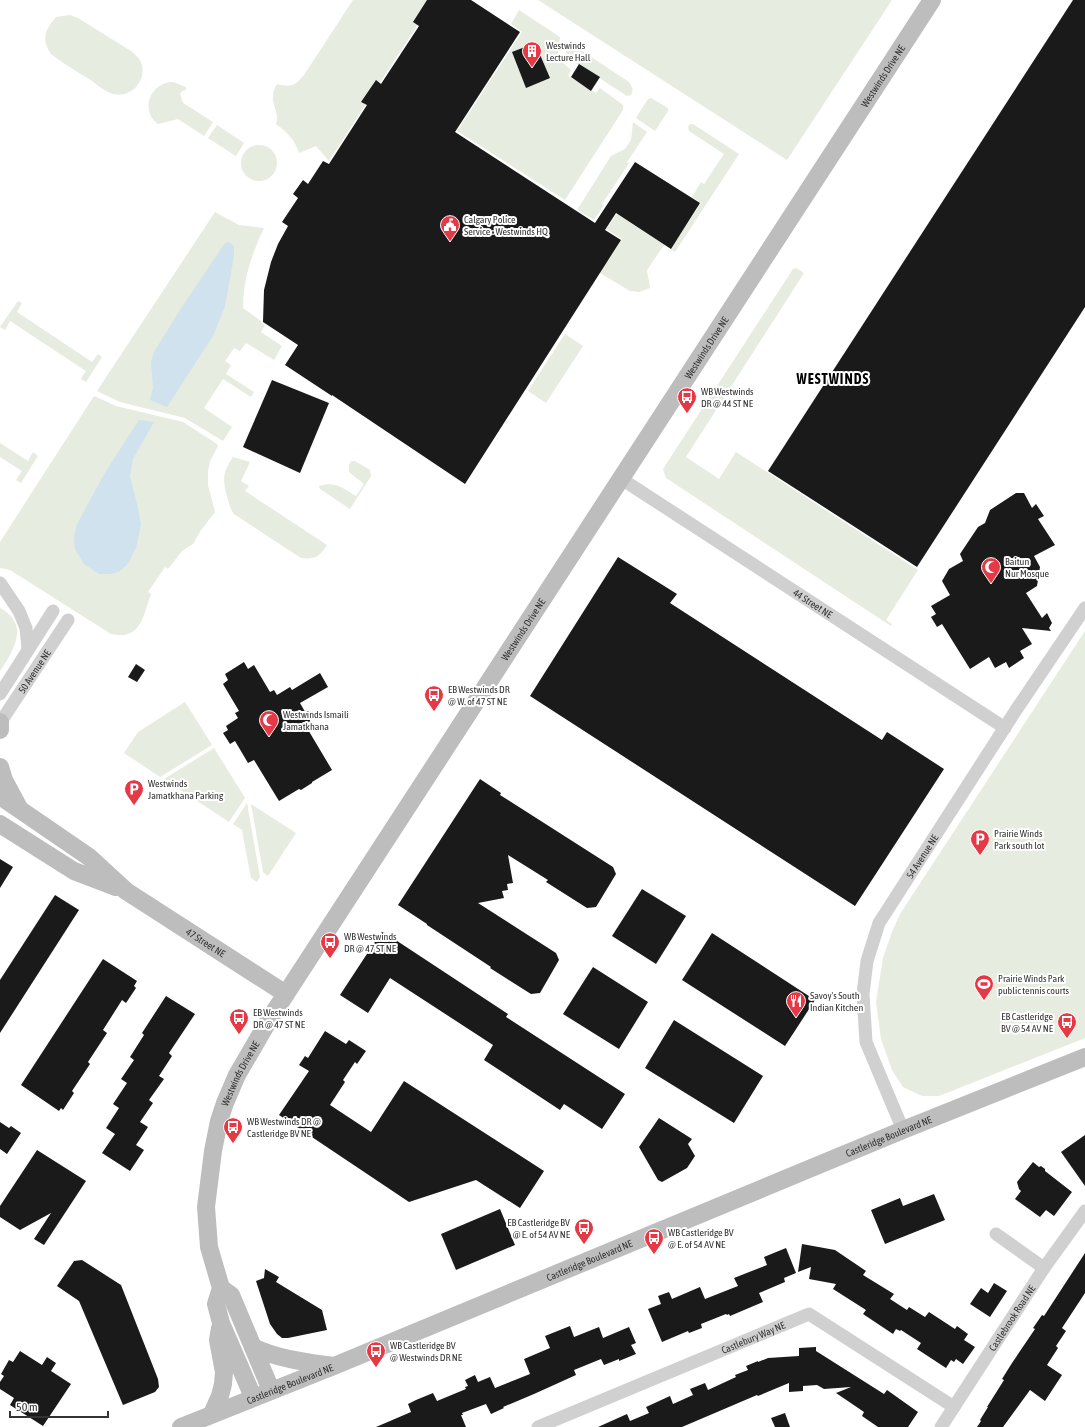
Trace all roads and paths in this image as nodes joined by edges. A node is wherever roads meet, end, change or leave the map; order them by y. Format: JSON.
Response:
{"nodes":[{"id":1,"x":932,"y":0,"type":"edge"},
{"id":2,"x":620,"y":478,"type":"junction"},
{"id":3,"x":0,"y":583,"type":"edge"},
{"id":4,"x":1085,"y":608,"type":"edge"},
{"id":5,"x":53,"y":611,"type":"dead end"},
{"id":6,"x":68,"y":620,"type":"dead end"},
{"id":7,"x":28,"y":649,"type":"junction"},
{"id":8,"x":0,"y":694,"type":"edge"},
{"id":9,"x":0,"y":723,"type":"edge"},
{"id":10,"x":1005,"y":728,"type":"junction"},
{"id":11,"x":0,"y":730,"type":"edge"},
{"id":12,"x":0,"y":767,"type":"edge"},
{"id":13,"x":0,"y":796,"type":"edge"},
{"id":14,"x":19,"y":809,"type":"junction"},
{"id":15,"x":0,"y":824,"type":"edge"},
{"id":16,"x":126,"y":891,"type":"junction"},
{"id":17,"x":286,"y":994,"type":"junction"},
{"id":18,"x":1085,"y":1057,"type":"edge"},
{"id":19,"x":903,"y":1130,"type":"junction"},
{"id":20,"x":1085,"y":1210,"type":"edge"},
{"id":21,"x":996,"y":1234,"type":"dead end"},
{"id":22,"x":1044,"y":1268,"type":"junction"},
{"id":23,"x":221,"y":1288,"type":"junction"},
{"id":24,"x":221,"y":1323,"type":"junction"},
{"id":25,"x":253,"y":1347,"type":"junction"},
{"id":26,"x":334,"y":1366,"type":"junction"},
{"id":27,"x":271,"y":1390,"type":"junction"},
{"id":28,"x":253,"y":1397,"type":"junction"},
{"id":29,"x":954,"y":1407,"type":"junction"},
{"id":30,"x":212,"y":1414,"type":"junction"},
{"id":31,"x":181,"y":1427,"type":"edge"},
{"id":32,"x":538,"y":1427,"type":"edge"},
{"id":33,"x":941,"y":1427,"type":"edge"}],
"edges":[{"from":1,"to":2,"type":"street","name":"Westwinds Drive NE"},
{"from":2,"to":10,"type":"street","name":"44 Street NE"},
{"from":2,"to":17,"type":"street","name":"Westwinds Drive NE"},
{"from":3,"to":7,"type":"street"},
{"from":4,"to":10,"type":"street","name":"54 Avenue NE"},
{"from":5,"to":7,"type":"street","name":"50 Avenue NE"},
{"from":6,"to":9,"type":"street","name":"50 Avenue NE"},
{"from":7,"to":8,"type":"street","name":"50 Avenue NE"},
{"from":9,"to":11,"type":"street"},
{"from":10,"to":19,"type":"street","name":"54 Avenue NE"},
{"from":12,"to":14,"type":"street"},
{"from":13,"to":14,"type":"street","name":"47 Street NE"},
{"from":14,"to":16,"type":"street","name":"47 Street NE"},
{"from":15,"to":16,"type":"street","name":"47 Street NE"},
{"from":16,"to":17,"type":"street","name":"47 Street NE"},
{"from":17,"to":23,"type":"street","name":"Westwinds Drive NE"},
{"from":18,"to":19,"type":"street","name":"Castleridge Boulevard NE"},
{"from":19,"to":26,"type":"street","name":"Castleridge Boulevard NE"},
{"from":20,"to":22,"type":"street","name":"Castlebrook Road NE"},
{"from":21,"to":22,"type":"street"},
{"from":22,"to":29,"type":"street","name":"Castlebrook Road NE"},
{"from":23,"to":24,"type":"street","name":"Westwinds Drive NE"},
{"from":23,"to":25,"type":"street","name":"Westwinds Drive NE"},
{"from":24,"to":28,"type":"street","name":"Westwinds Drive NE"},
{"from":24,"to":30,"type":"street"},
{"from":25,"to":26,"type":"street"},
{"from":25,"to":27,"type":"street","name":"Westwinds Drive NE"},
{"from":26,"to":27,"type":"street","name":"Castleridge Boulevard NE"},
{"from":27,"to":28,"type":"street","name":"Castleridge Boulevard NE"},
{"from":28,"to":30,"type":"street","name":"Castleridge Boulevard NE"},
{"from":29,"to":32,"type":"street","name":"Castlebury Way NE"},
{"from":29,"to":33,"type":"street","name":"Castlebrook Road NE"},
{"from":30,"to":31,"type":"street","name":"Castleridge Boulevard NE"}]}
